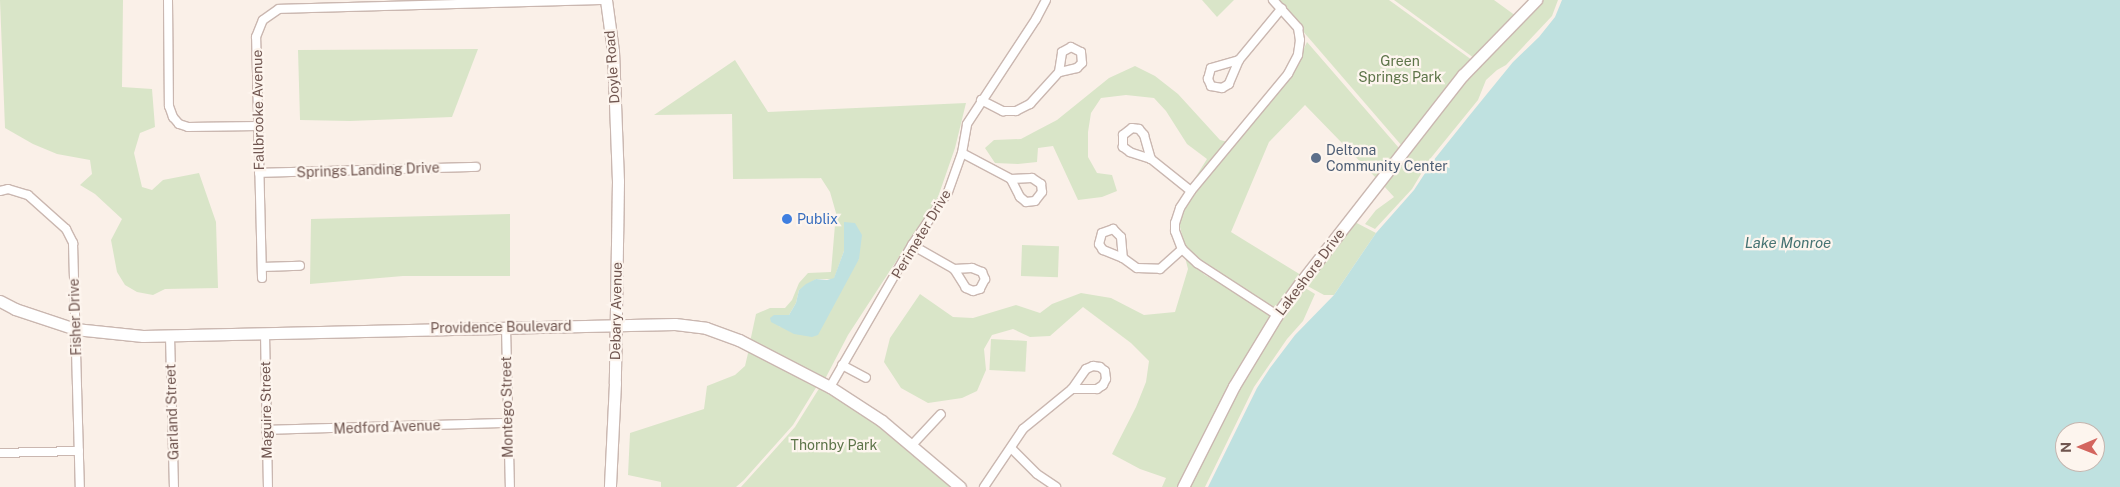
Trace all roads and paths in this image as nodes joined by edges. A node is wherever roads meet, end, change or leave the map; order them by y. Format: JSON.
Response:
{"nodes":[{"id":1,"x":168,"y":0,"type":"edge"},
{"id":2,"x":606,"y":0,"type":"edge"},
{"id":3,"x":1046,"y":0,"type":"edge"},
{"id":4,"x":1273,"y":0,"type":"edge"},
{"id":5,"x":1536,"y":0,"type":"edge"},
{"id":6,"x":1282,"y":8,"type":"junction"},
{"id":7,"x":1239,"y":60,"type":"junction"},
{"id":8,"x":1059,"y":72,"type":"dead end"},
{"id":9,"x":981,"y":100,"type":"junction"},
{"id":10,"x":258,"y":126,"type":"junction"},
{"id":11,"x":617,"y":134,"type":"joint"},
{"id":12,"x":962,"y":153,"type":"junction"},
{"id":13,"x":1151,"y":159,"type":"junction"},
{"id":14,"x":476,"y":167,"type":"dead end"},
{"id":15,"x":259,"y":173,"type":"junction"},
{"id":16,"x":1011,"y":180,"type":"dead end"},
{"id":17,"x":0,"y":191,"type":"edge"},
{"id":18,"x":1191,"y":191,"type":"junction"},
{"id":19,"x":912,"y":246,"type":"junction"},
{"id":20,"x":1182,"y":249,"type":"junction"},
{"id":21,"x":1123,"y":258,"type":"dead end"},
{"id":22,"x":300,"y":266,"type":"dead end"},
{"id":23,"x":262,"y":267,"type":"junction"},
{"id":24,"x":954,"y":269,"type":"dead end"},
{"id":25,"x":262,"y":278,"type":"dead end"},
{"id":26,"x":0,"y":301,"type":"edge"},
{"id":27,"x":1277,"y":315,"type":"junction"},
{"id":28,"x":616,"y":325,"type":"junction"},
{"id":29,"x":506,"y":327,"type":"junction"},
{"id":30,"x":75,"y":329,"type":"junction"},
{"id":31,"x":265,"y":333,"type":"junction"},
{"id":32,"x":170,"y":336,"type":"junction"},
{"id":33,"x":842,"y":365,"type":"junction"},
{"id":34,"x":866,"y":378,"type":"dead end"},
{"id":35,"x":830,"y":387,"type":"junction"},
{"id":36,"x":1072,"y":389,"type":"dead end"},
{"id":37,"x":941,"y":414,"type":"dead end"},
{"id":38,"x":507,"y":423,"type":"junction"},
{"id":39,"x":266,"y":430,"type":"junction"},
{"id":40,"x":912,"y":445,"type":"junction"},
{"id":41,"x":1012,"y":449,"type":"junction"},
{"id":42,"x":79,"y":450,"type":"junction"},
{"id":43,"x":0,"y":453,"type":"edge"},
{"id":44,"x":80,"y":487,"type":"edge"},
{"id":45,"x":174,"y":487,"type":"edge"},
{"id":46,"x":268,"y":487,"type":"edge"},
{"id":47,"x":510,"y":487,"type":"edge"},
{"id":48,"x":610,"y":487,"type":"edge"},
{"id":49,"x":960,"y":487,"type":"edge"},
{"id":50,"x":984,"y":487,"type":"edge"},
{"id":51,"x":1056,"y":487,"type":"edge"},
{"id":52,"x":1183,"y":487,"type":"edge"}],
"edges":[{"from":1,"to":10,"type":"street"},
{"from":2,"to":10,"type":"street","name":"Fallbrooke Avenue"},
{"from":2,"to":11,"type":"main road","name":"Doyle Road"},
{"from":3,"to":9,"type":"street","name":"Perimeter Drive"},
{"from":4,"to":6,"type":"street"},
{"from":5,"to":27,"type":"main road","name":"Lakeshore Drive"},
{"from":6,"to":7,"type":"street"},
{"from":6,"to":18,"type":"street"},
{"from":7,"to":7,"type":"street"},
{"from":8,"to":9,"type":"street"},
{"from":9,"to":12,"type":"street","name":"Perimeter Drive"},
{"from":10,"to":15,"type":"street","name":"Fallbrooke Avenue"},
{"from":11,"to":28,"type":"main road","name":"Debary Avenue"},
{"from":12,"to":16,"type":"street"},
{"from":12,"to":19,"type":"street","name":"Perimeter Drive"},
{"from":13,"to":13,"type":"street"},
{"from":13,"to":18,"type":"street"},
{"from":14,"to":15,"type":"street","name":"Springs Landing Drive"},
{"from":15,"to":23,"type":"street","name":"Fallbrooke Avenue"},
{"from":17,"to":30,"type":"street","name":"Fisher Drive"},
{"from":18,"to":20,"type":"street"},
{"from":19,"to":24,"type":"street"},
{"from":19,"to":33,"type":"street","name":"Perimeter Drive"},
{"from":20,"to":21,"type":"street"},
{"from":20,"to":27,"type":"street"},
{"from":22,"to":23,"type":"street"},
{"from":23,"to":25,"type":"street","name":"Fallbrooke Avenue"},
{"from":26,"to":30,"type":"main road","name":"Providence Boulevard"},
{"from":27,"to":52,"type":"main road","name":"Lakeshore Drive"},
{"from":28,"to":29,"type":"main road","name":"Providence Boulevard"},
{"from":28,"to":35,"type":"main road","name":"Providence Boulevard"},
{"from":28,"to":48,"type":"main road","name":"Debary Avenue"},
{"from":29,"to":31,"type":"main road","name":"Providence Boulevard"},
{"from":29,"to":38,"type":"street","name":"Montego Street"},
{"from":30,"to":32,"type":"main road","name":"Providence Boulevard"},
{"from":30,"to":42,"type":"street","name":"Fisher Drive"},
{"from":31,"to":32,"type":"main road","name":"Providence Boulevard"},
{"from":31,"to":39,"type":"street","name":"Maguire Street"},
{"from":32,"to":45,"type":"street","name":"Garland Street"},
{"from":33,"to":34,"type":"street"},
{"from":33,"to":35,"type":"street","name":"Perimeter Drive"},
{"from":35,"to":40,"type":"main road","name":"Providence Boulevard"},
{"from":36,"to":41,"type":"street"},
{"from":37,"to":40,"type":"street"},
{"from":38,"to":39,"type":"street","name":"Medford Avenue"},
{"from":38,"to":47,"type":"street","name":"Montego Street"},
{"from":39,"to":46,"type":"street","name":"Maguire Street"},
{"from":40,"to":49,"type":"main road","name":"Providence Boulevard"},
{"from":41,"to":50,"type":"street"},
{"from":41,"to":51,"type":"street"},
{"from":42,"to":43,"type":"street"},
{"from":42,"to":44,"type":"street","name":"Fisher Drive"}]}
